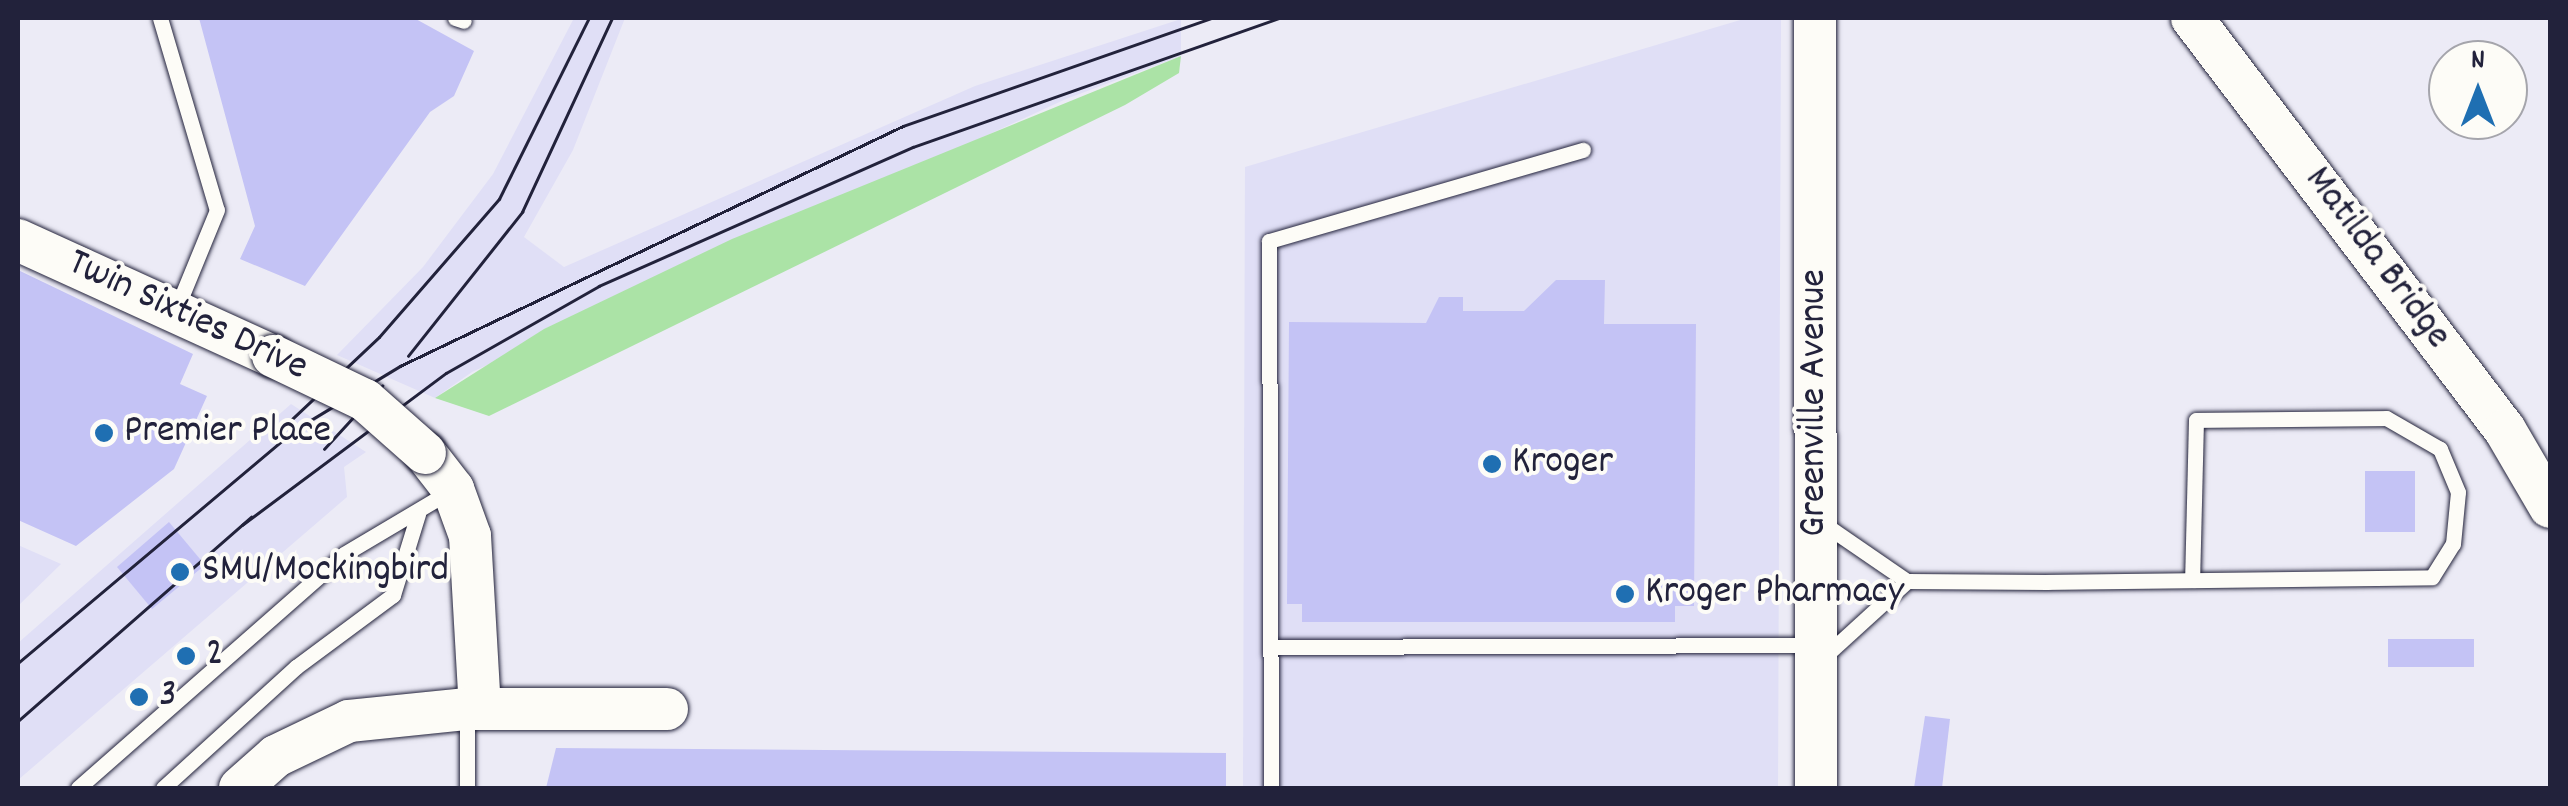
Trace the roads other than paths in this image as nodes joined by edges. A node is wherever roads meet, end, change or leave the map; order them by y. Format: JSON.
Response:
{"nodes":[{"id":1,"x":160,"y":18,"type":"edge"},
{"id":2,"x":1815,"y":18,"type":"edge"},
{"id":3,"x":2192,"y":18,"type":"edge"},
{"id":4,"x":1583,"y":150,"type":"dead end"},
{"id":5,"x":18,"y":240,"type":"edge"},
{"id":6,"x":176,"y":310,"type":"junction"},
{"id":7,"x":454,"y":489,"type":"junction"},
{"id":8,"x":2550,"y":506,"type":"edge"},
{"id":9,"x":418,"y":514,"type":"junction"},
{"id":10,"x":1817,"y":519,"type":"junction"},
{"id":11,"x":2192,"y":580,"type":"junction"},
{"id":12,"x":1907,"y":581,"type":"junction"},
{"id":13,"x":1270,"y":647,"type":"junction"},
{"id":14,"x":1816,"y":655,"type":"junction"},
{"id":15,"x":667,"y":708,"type":"dead end"},
{"id":16,"x":474,"y":709,"type":"junction"},
{"id":17,"x":78,"y":788,"type":"edge"},
{"id":18,"x":162,"y":788,"type":"edge"},
{"id":19,"x":240,"y":788,"type":"edge"},
{"id":20,"x":466,"y":788,"type":"edge"},
{"id":21,"x":1270,"y":788,"type":"edge"},
{"id":22,"x":1816,"y":788,"type":"edge"}],
"edges":[{"from":1,"to":6,"type":"lane"},
{"from":2,"to":10,"type":"main road","name":"Greenville Avenue"},
{"from":3,"to":8,"type":"main road","name":"Matilda Bridge"},
{"from":4,"to":13,"type":"lane"},
{"from":5,"to":6,"type":"main road","name":"Twin Sixties Drive"},
{"from":6,"to":7,"type":"main road","name":"Twin Sixties Drive","bridge":true},
{"from":7,"to":9,"type":"lane"},
{"from":7,"to":16,"type":"main road","name":"Twin Sixties Drive"},
{"from":9,"to":17,"type":"lane"},
{"from":9,"to":18,"type":"lane"},
{"from":10,"to":12,"type":"lane"},
{"from":10,"to":14,"type":"main road","name":"Greenville Avenue"},
{"from":11,"to":11,"type":"lane"},
{"from":11,"to":12,"type":"lane"},
{"from":12,"to":14,"type":"lane"},
{"from":13,"to":14,"type":"lane"},
{"from":13,"to":21,"type":"lane"},
{"from":14,"to":22,"type":"main road","name":"Greenville Avenue"},
{"from":15,"to":16,"type":"main road"},
{"from":16,"to":19,"type":"main road"},
{"from":16,"to":20,"type":"lane"}]}
